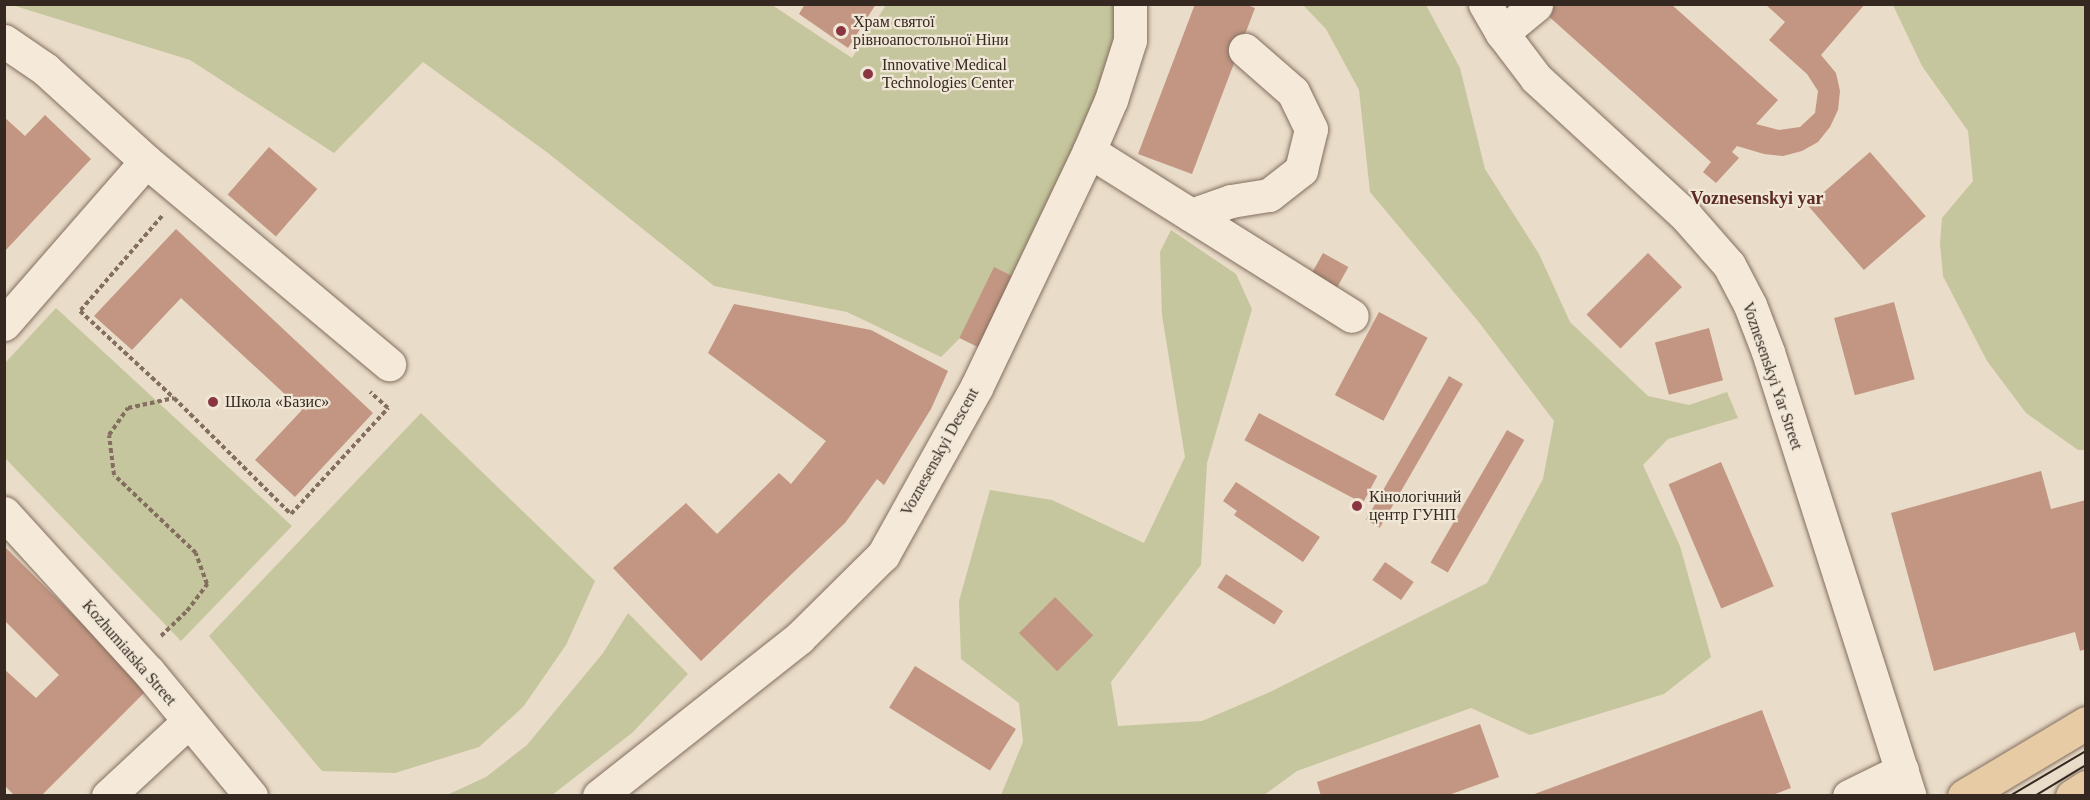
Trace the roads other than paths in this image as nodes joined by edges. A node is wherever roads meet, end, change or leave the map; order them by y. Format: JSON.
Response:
{"nodes":[{"id":1,"x":1130,"y":4,"type":"edge"},
{"id":2,"x":1485,"y":4,"type":"edge"},
{"id":3,"x":1536,"y":5,"type":"edge"},
{"id":4,"x":1502,"y":33,"type":"junction"},
{"id":5,"x":4,"y":41,"type":"edge"},
{"id":6,"x":1245,"y":50,"type":"dead end"},
{"id":7,"x":1089,"y":151,"type":"junction"},
{"id":8,"x":146,"y":161,"type":"junction"},
{"id":9,"x":1191,"y":215,"type":"junction"},
{"id":10,"x":1352,"y":316,"type":"dead end"},
{"id":11,"x":4,"y":324,"type":"edge"},
{"id":12,"x":389,"y":364,"type":"dead end"},
{"id":13,"x":4,"y":513,"type":"edge"},
{"id":14,"x":188,"y":722,"type":"junction"},
{"id":15,"x":2085,"y":723,"type":"edge"},
{"id":16,"x":1906,"y":783,"type":"edge"},
{"id":17,"x":2085,"y":787,"type":"edge"},
{"id":18,"x":108,"y":795,"type":"edge"},
{"id":19,"x":251,"y":795,"type":"edge"},
{"id":20,"x":599,"y":795,"type":"edge"},
{"id":21,"x":1849,"y":795,"type":"edge"},
{"id":22,"x":1964,"y":795,"type":"edge"},
{"id":23,"x":2072,"y":795,"type":"edge"}],
"edges":[{"from":1,"to":7,"type":"street","name":"Voznesenskyi Descent"},
{"from":2,"to":4,"type":"street","name":"Voznesenskyi Yar Street"},
{"from":3,"to":4,"type":"street"},
{"from":4,"to":16,"type":"street","name":"Voznesenskyi Yar Street"},
{"from":5,"to":8,"type":"street"},
{"from":6,"to":9,"type":"street"},
{"from":7,"to":9,"type":"street"},
{"from":7,"to":20,"type":"street","name":"Voznesenskyi Descent"},
{"from":8,"to":11,"type":"street"},
{"from":8,"to":12,"type":"street"},
{"from":9,"to":10,"type":"street"},
{"from":13,"to":14,"type":"street","name":"Kozhumiatska Street"},
{"from":14,"to":18,"type":"street"},
{"from":14,"to":19,"type":"street","name":"Kozhumiatska Street"},
{"from":15,"to":22,"type":"main road"},
{"from":16,"to":21,"type":"street"},
{"from":17,"to":23,"type":"main road"}]}
